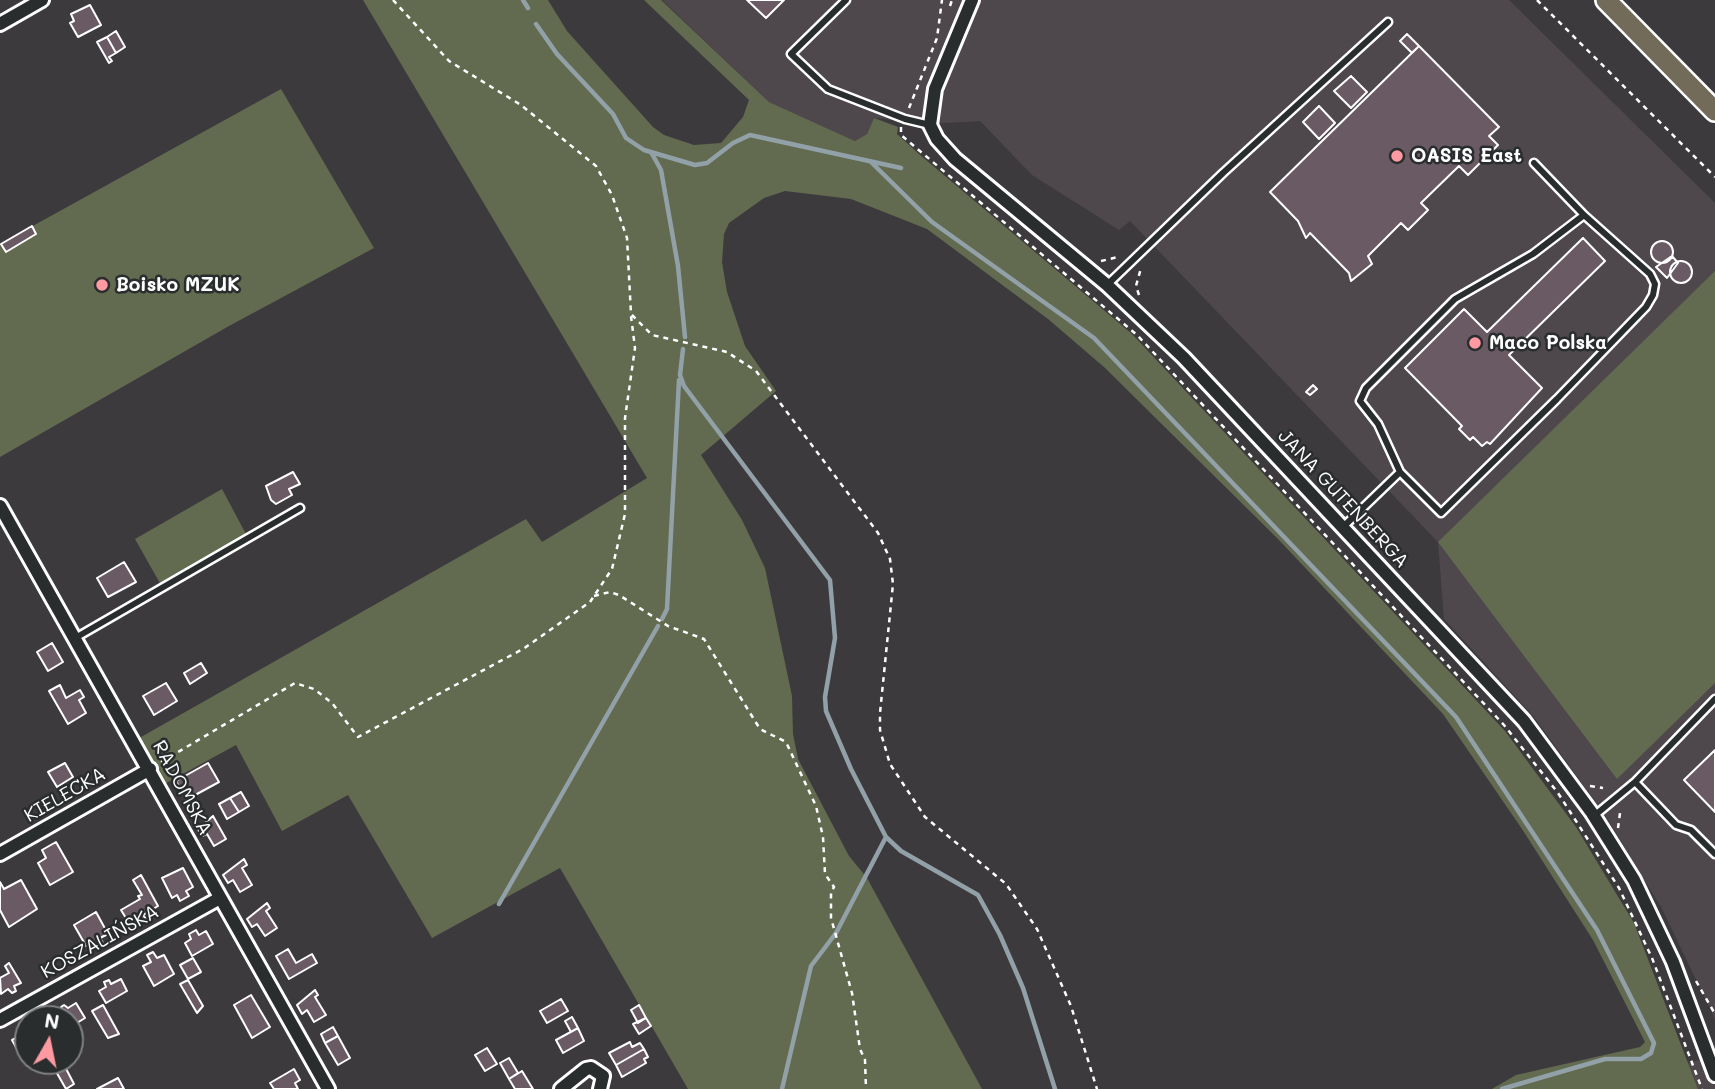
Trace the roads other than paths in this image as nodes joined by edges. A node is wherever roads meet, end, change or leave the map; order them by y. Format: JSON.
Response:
{"nodes":[{"id":1,"x":42,"y":0,"type":"edge"},
{"id":2,"x":846,"y":0,"type":"edge"},
{"id":3,"x":972,"y":0,"type":"edge"},
{"id":4,"x":1606,"y":0,"type":"edge"},
{"id":5,"x":1388,"y":22,"type":"dead end"},
{"id":6,"x":0,"y":24,"type":"edge"},
{"id":7,"x":1715,"y":111,"type":"edge"},
{"id":8,"x":930,"y":125,"type":"junction"},
{"id":9,"x":1534,"y":163,"type":"dead end"},
{"id":10,"x":1584,"y":215,"type":"junction"},
{"id":11,"x":1107,"y":285,"type":"junction"},
{"id":12,"x":1400,"y":472,"type":"junction"},
{"id":13,"x":0,"y":506,"type":"edge"},
{"id":14,"x":300,"y":508,"type":"dead end"},
{"id":15,"x":1342,"y":528,"type":"junction"},
{"id":16,"x":77,"y":637,"type":"junction"},
{"id":17,"x":1715,"y":699,"type":"edge"},
{"id":18,"x":150,"y":769,"type":"junction"},
{"id":19,"x":1634,"y":782,"type":"junction"},
{"id":20,"x":1594,"y":816,"type":"junction"},
{"id":21,"x":0,"y":854,"type":"edge"},
{"id":22,"x":1715,"y":854,"type":"edge"},
{"id":23,"x":219,"y":898,"type":"junction"},
{"id":24,"x":0,"y":1020,"type":"edge"},
{"id":25,"x":1710,"y":1049,"type":"edge"},
{"id":26,"x":1715,"y":1075,"type":"edge"},
{"id":27,"x":328,"y":1089,"type":"edge"},
{"id":28,"x":561,"y":1089,"type":"edge"},
{"id":29,"x":600,"y":1089,"type":"edge"}],
"edges":[{"from":1,"to":6,"type":"street"},
{"from":2,"to":8,"type":"lane"},
{"from":3,"to":8,"type":"street"},
{"from":4,"to":7,"type":"main road"},
{"from":5,"to":11,"type":"lane"},
{"from":8,"to":11,"type":"street","name":"JANA GUTENBERGA"},
{"from":9,"to":10,"type":"lane"},
{"from":10,"to":12,"type":"lane"},
{"from":10,"to":12,"type":"lane"},
{"from":11,"to":15,"type":"street","name":"JANA GUTENBERGA"},
{"from":12,"to":15,"type":"lane"},
{"from":13,"to":16,"type":"street","name":"RADOMSKA"},
{"from":14,"to":16,"type":"lane"},
{"from":15,"to":20,"type":"street","name":"JANA GUTENBERGA"},
{"from":16,"to":18,"type":"street","name":"RADOMSKA"},
{"from":17,"to":19,"type":"lane"},
{"from":18,"to":21,"type":"street","name":"KIELECKA"},
{"from":18,"to":23,"type":"street","name":"RADOMSKA"},
{"from":19,"to":20,"type":"lane"},
{"from":19,"to":22,"type":"lane"},
{"from":20,"to":25,"type":"street","name":"JANA GUTENBERGA"},
{"from":23,"to":24,"type":"street","name":"KOSZALIŃSKA"},
{"from":23,"to":27,"type":"street","name":"RADOMSKA"},
{"from":25,"to":26,"type":"street","name":"JANA GUTENBERGA"},
{"from":28,"to":29,"type":"street"}]}
